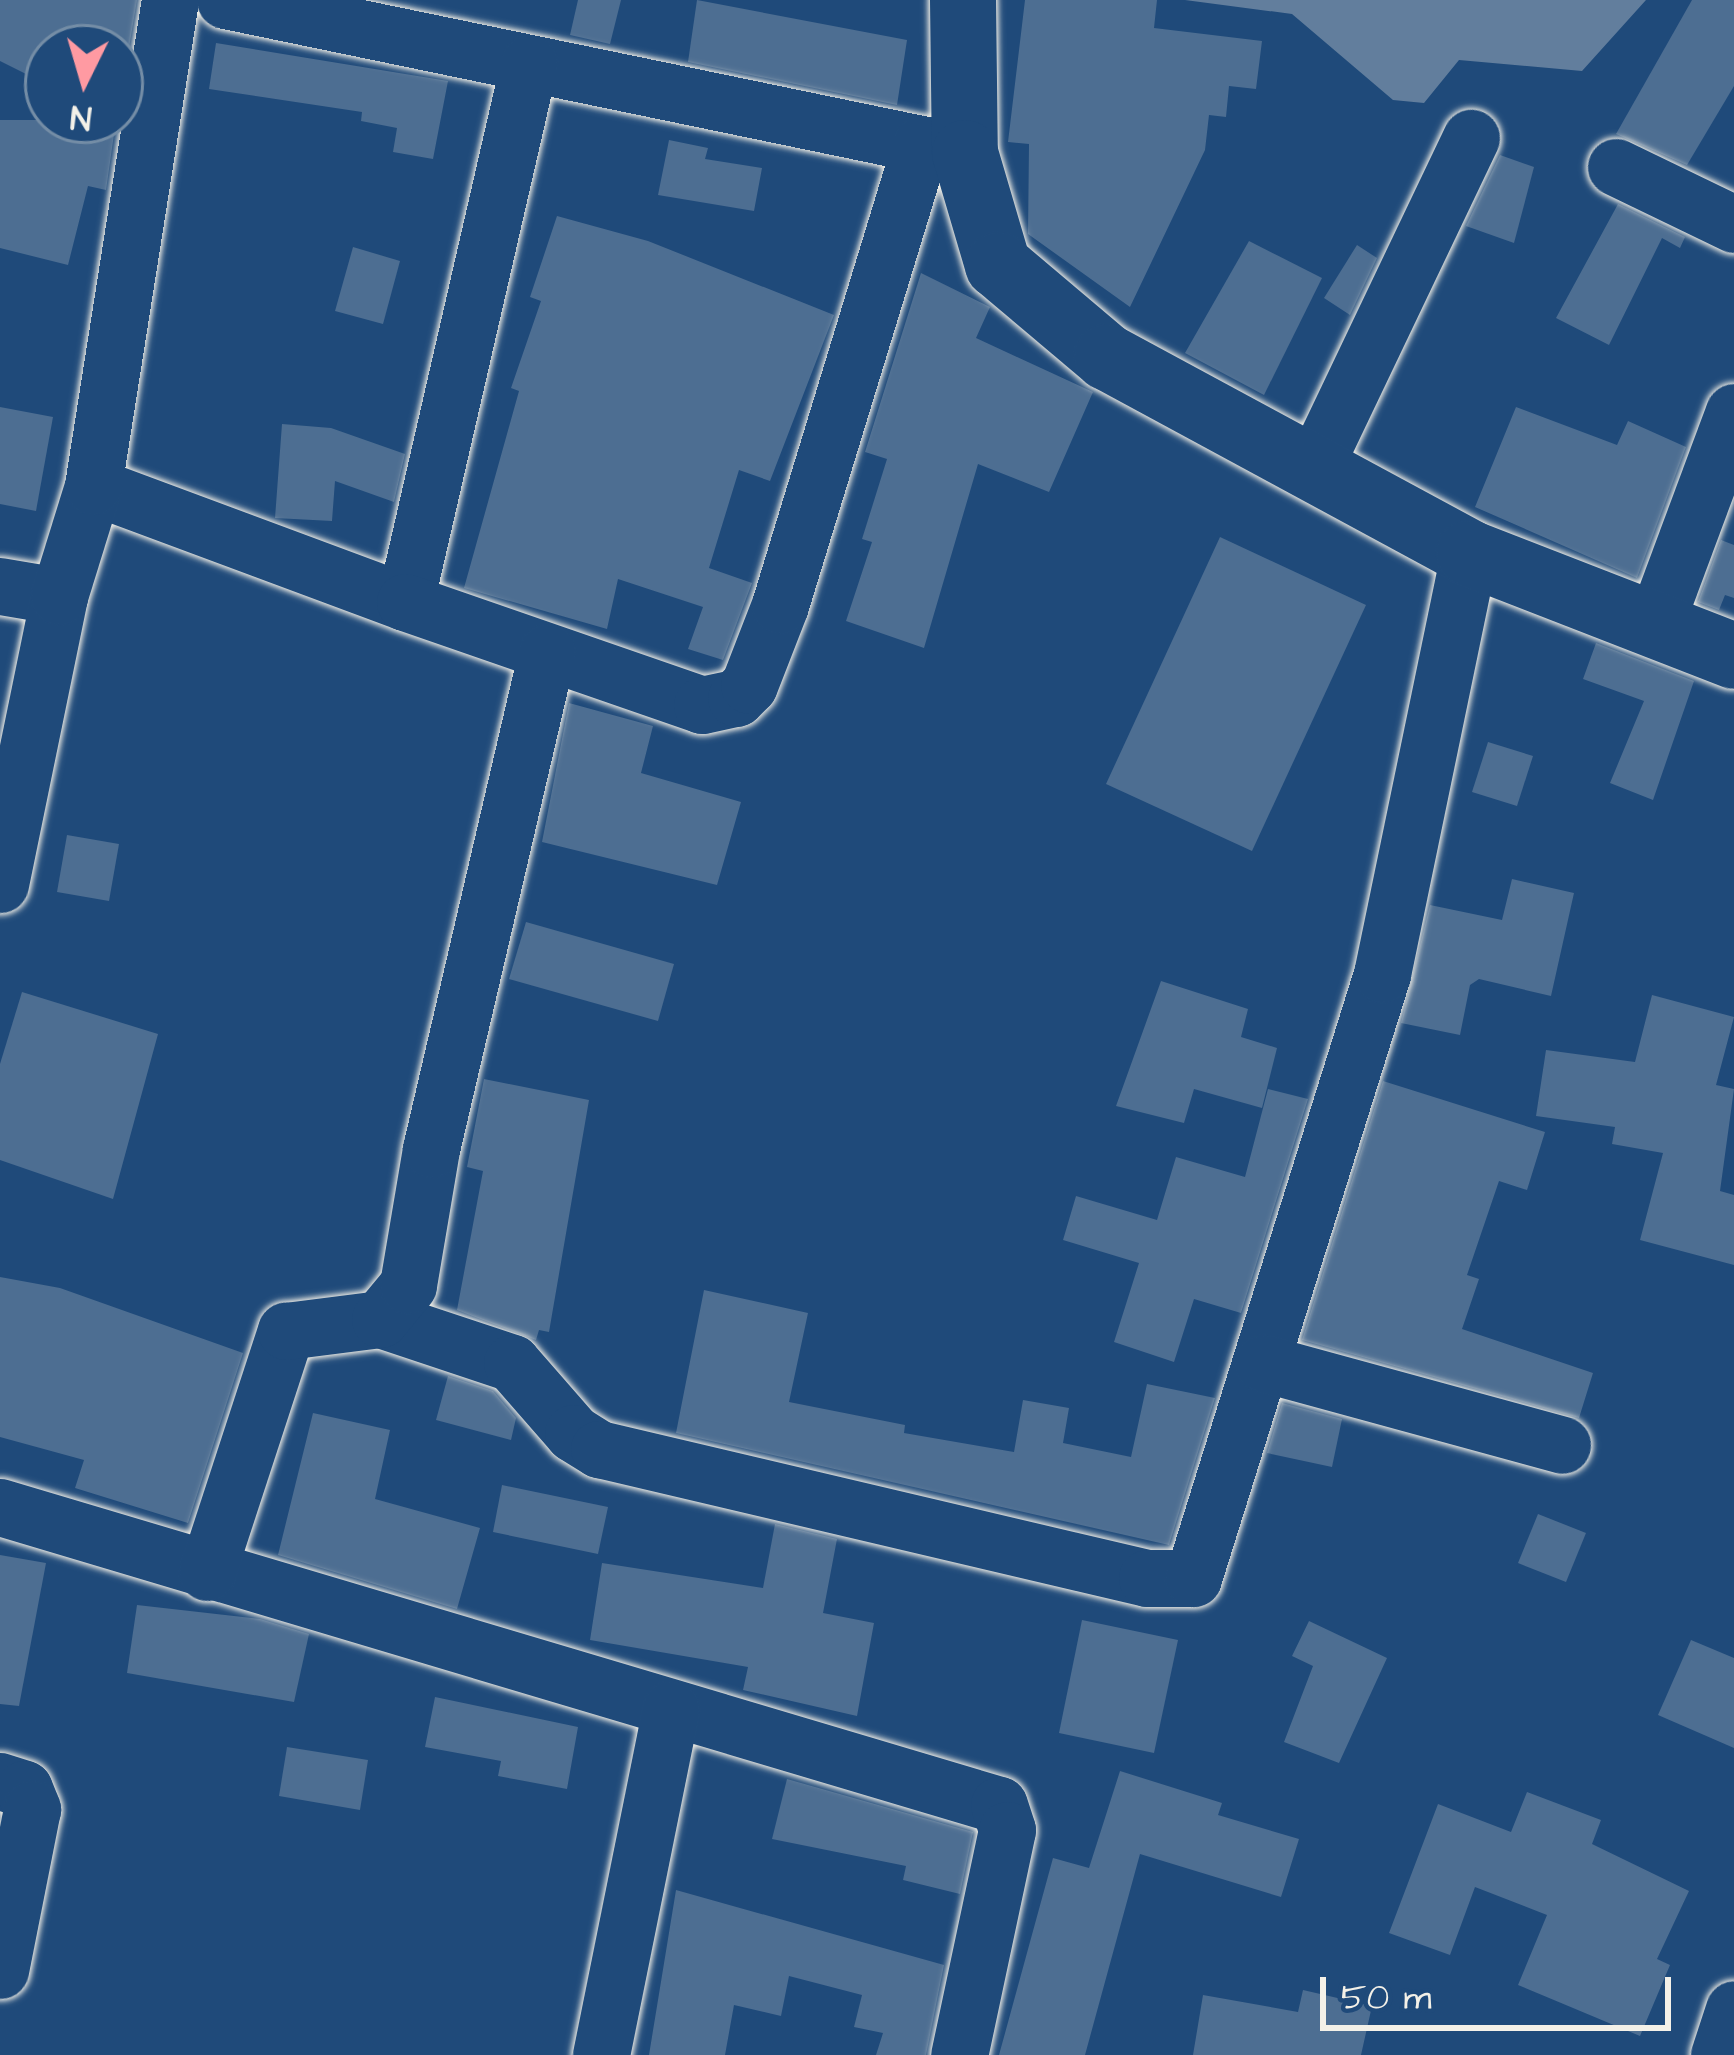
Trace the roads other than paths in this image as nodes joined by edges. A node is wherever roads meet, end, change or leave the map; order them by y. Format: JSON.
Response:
{"nodes":[{"id":1,"x":170,"y":0,"type":"edge"},
{"id":2,"x":225,"y":0,"type":"edge"},
{"id":3,"x":963,"y":0,"type":"edge"},
{"id":4,"x":333,"y":9,"type":"edge"},
{"id":5,"x":529,"y":63,"type":"junction"},
{"id":6,"x":1471,"y":138,"type":"dead end"},
{"id":7,"x":943,"y":148,"type":"junction"},
{"id":8,"x":1616,"y":167,"type":"dead end"},
{"id":9,"x":1734,"y":224,"type":"edge"},
{"id":10,"x":1734,"y":412,"type":"edge"},
{"id":11,"x":1313,"y":469,"type":"junction"},
{"id":12,"x":93,"y":486,"type":"junction"},
{"id":13,"x":1469,"y":553,"type":"junction"},
{"id":14,"x":0,"y":586,"type":"edge"},
{"id":15,"x":59,"y":596,"type":"junction"},
{"id":16,"x":405,"y":602,"type":"junction"},
{"id":17,"x":1654,"y":624,"type":"junction"},
{"id":18,"x":547,"y":652,"type":"junction"},
{"id":19,"x":1734,"y":656,"type":"edge"},
{"id":20,"x":0,"y":884,"type":"edge"},
{"id":21,"x":380,"y":1319,"type":"junction"},
{"id":22,"x":1263,"y":1363,"type":"junction"},
{"id":23,"x":1562,"y":1445,"type":"dead end"},
{"id":24,"x":0,"y":1507,"type":"edge"},
{"id":25,"x":207,"y":1573,"type":"junction"},
{"id":26,"x":671,"y":1709,"type":"junction"},
{"id":27,"x":0,"y":1781,"type":"edge"},
{"id":28,"x":0,"y":1970,"type":"edge"},
{"id":29,"x":1734,"y":2009,"type":"edge"},
{"id":30,"x":601,"y":2055,"type":"edge"},
{"id":31,"x":959,"y":2055,"type":"edge"},
{"id":32,"x":1719,"y":2055,"type":"edge"}],
"edges":[{"from":1,"to":12,"type":"street"},
{"from":2,"to":4,"type":"street"},
{"from":3,"to":7,"type":"main road"},
{"from":4,"to":5,"type":"street"},
{"from":5,"to":7,"type":"street"},
{"from":5,"to":16,"type":"street"},
{"from":6,"to":11,"type":"street"},
{"from":7,"to":11,"type":"main road"},
{"from":7,"to":18,"type":"street"},
{"from":8,"to":9,"type":"street"},
{"from":10,"to":17,"type":"street"},
{"from":11,"to":13,"type":"main road"},
{"from":12,"to":15,"type":"street"},
{"from":12,"to":16,"type":"street"},
{"from":13,"to":17,"type":"main road"},
{"from":13,"to":22,"type":"street"},
{"from":14,"to":15,"type":"street"},
{"from":15,"to":20,"type":"street"},
{"from":16,"to":18,"type":"street"},
{"from":17,"to":19,"type":"main road"},
{"from":18,"to":21,"type":"street"},
{"from":21,"to":22,"type":"street"},
{"from":21,"to":25,"type":"street"},
{"from":22,"to":23,"type":"street"},
{"from":24,"to":25,"type":"street"},
{"from":25,"to":26,"type":"street"},
{"from":26,"to":30,"type":"street"},
{"from":26,"to":31,"type":"street"},
{"from":27,"to":28,"type":"street"},
{"from":29,"to":32,"type":"street"}]}
